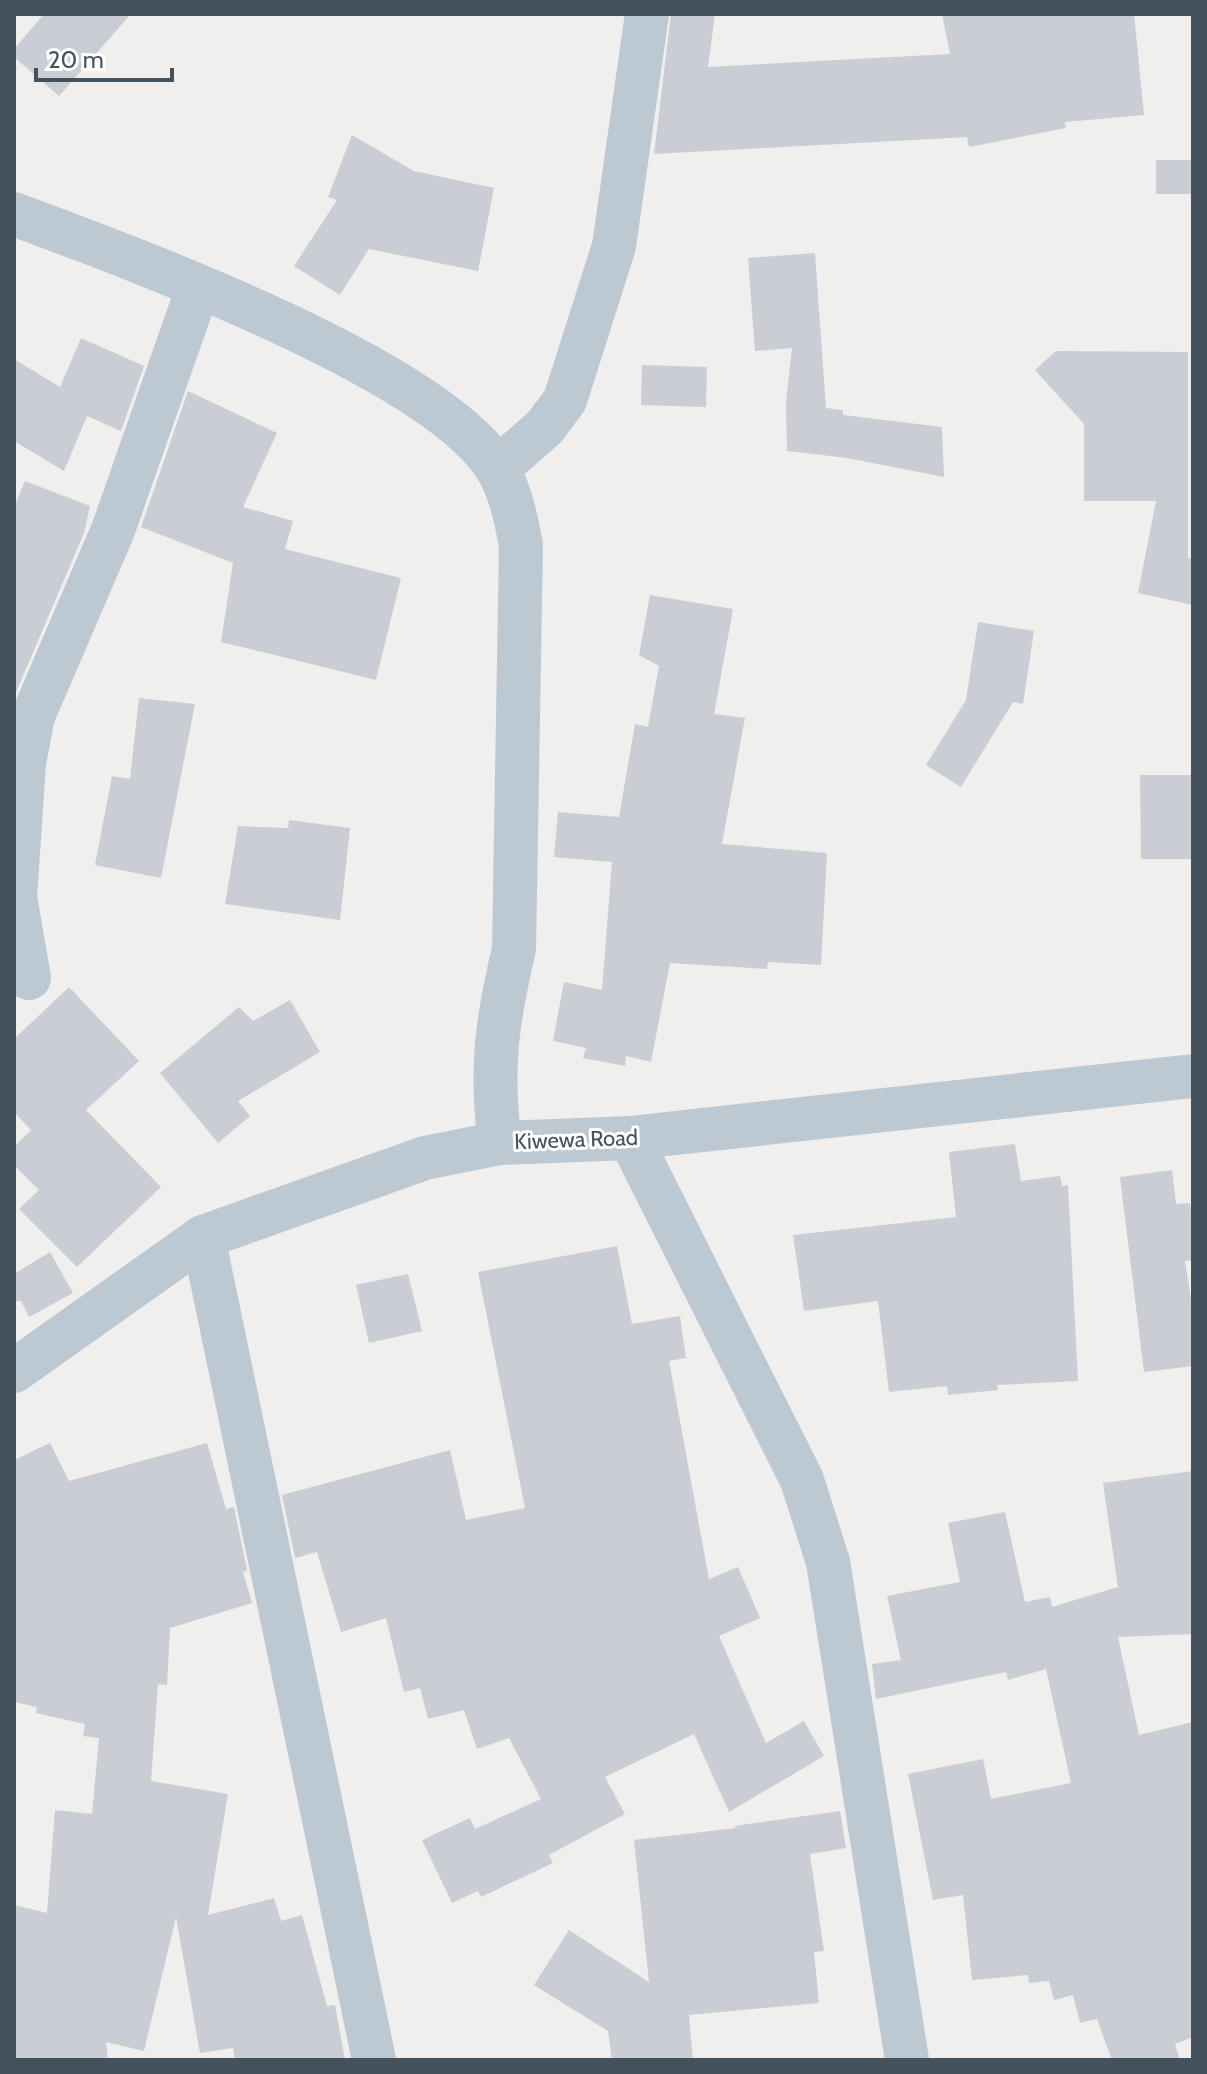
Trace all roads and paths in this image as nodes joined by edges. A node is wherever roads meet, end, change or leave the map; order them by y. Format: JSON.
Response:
{"nodes":[{"id":1,"x":647,"y":14,"type":"edge"},
{"id":2,"x":14,"y":214,"type":"edge"},
{"id":3,"x":198,"y":288,"type":"junction"},
{"id":4,"x":497,"y":469,"type":"junction"},
{"id":5,"x":29,"y":978,"type":"dead end"},
{"id":6,"x":1193,"y":1076,"type":"edge"},
{"id":7,"x":630,"y":1138,"type":"junction"},
{"id":8,"x":500,"y":1143,"type":"junction"},
{"id":9,"x":203,"y":1237,"type":"junction"},
{"id":10,"x":14,"y":1371,"type":"edge"},
{"id":11,"x":374,"y":2060,"type":"edge"},
{"id":12,"x":907,"y":2060,"type":"edge"}],
"edges":[{"from":1,"to":4,"type":"street"},
{"from":2,"to":3,"type":"street"},
{"from":3,"to":4,"type":"street"},
{"from":3,"to":5,"type":"street"},
{"from":4,"to":8,"type":"street"},
{"from":6,"to":7,"type":"street","name":"Kiwewa Road"},
{"from":7,"to":8,"type":"street","name":"Kiwewa Road"},
{"from":7,"to":12,"type":"street"},
{"from":8,"to":9,"type":"street","name":"Kiwewa Road"},
{"from":9,"to":10,"type":"street","name":"Kiwewa Road"},
{"from":9,"to":11,"type":"street"}]}
